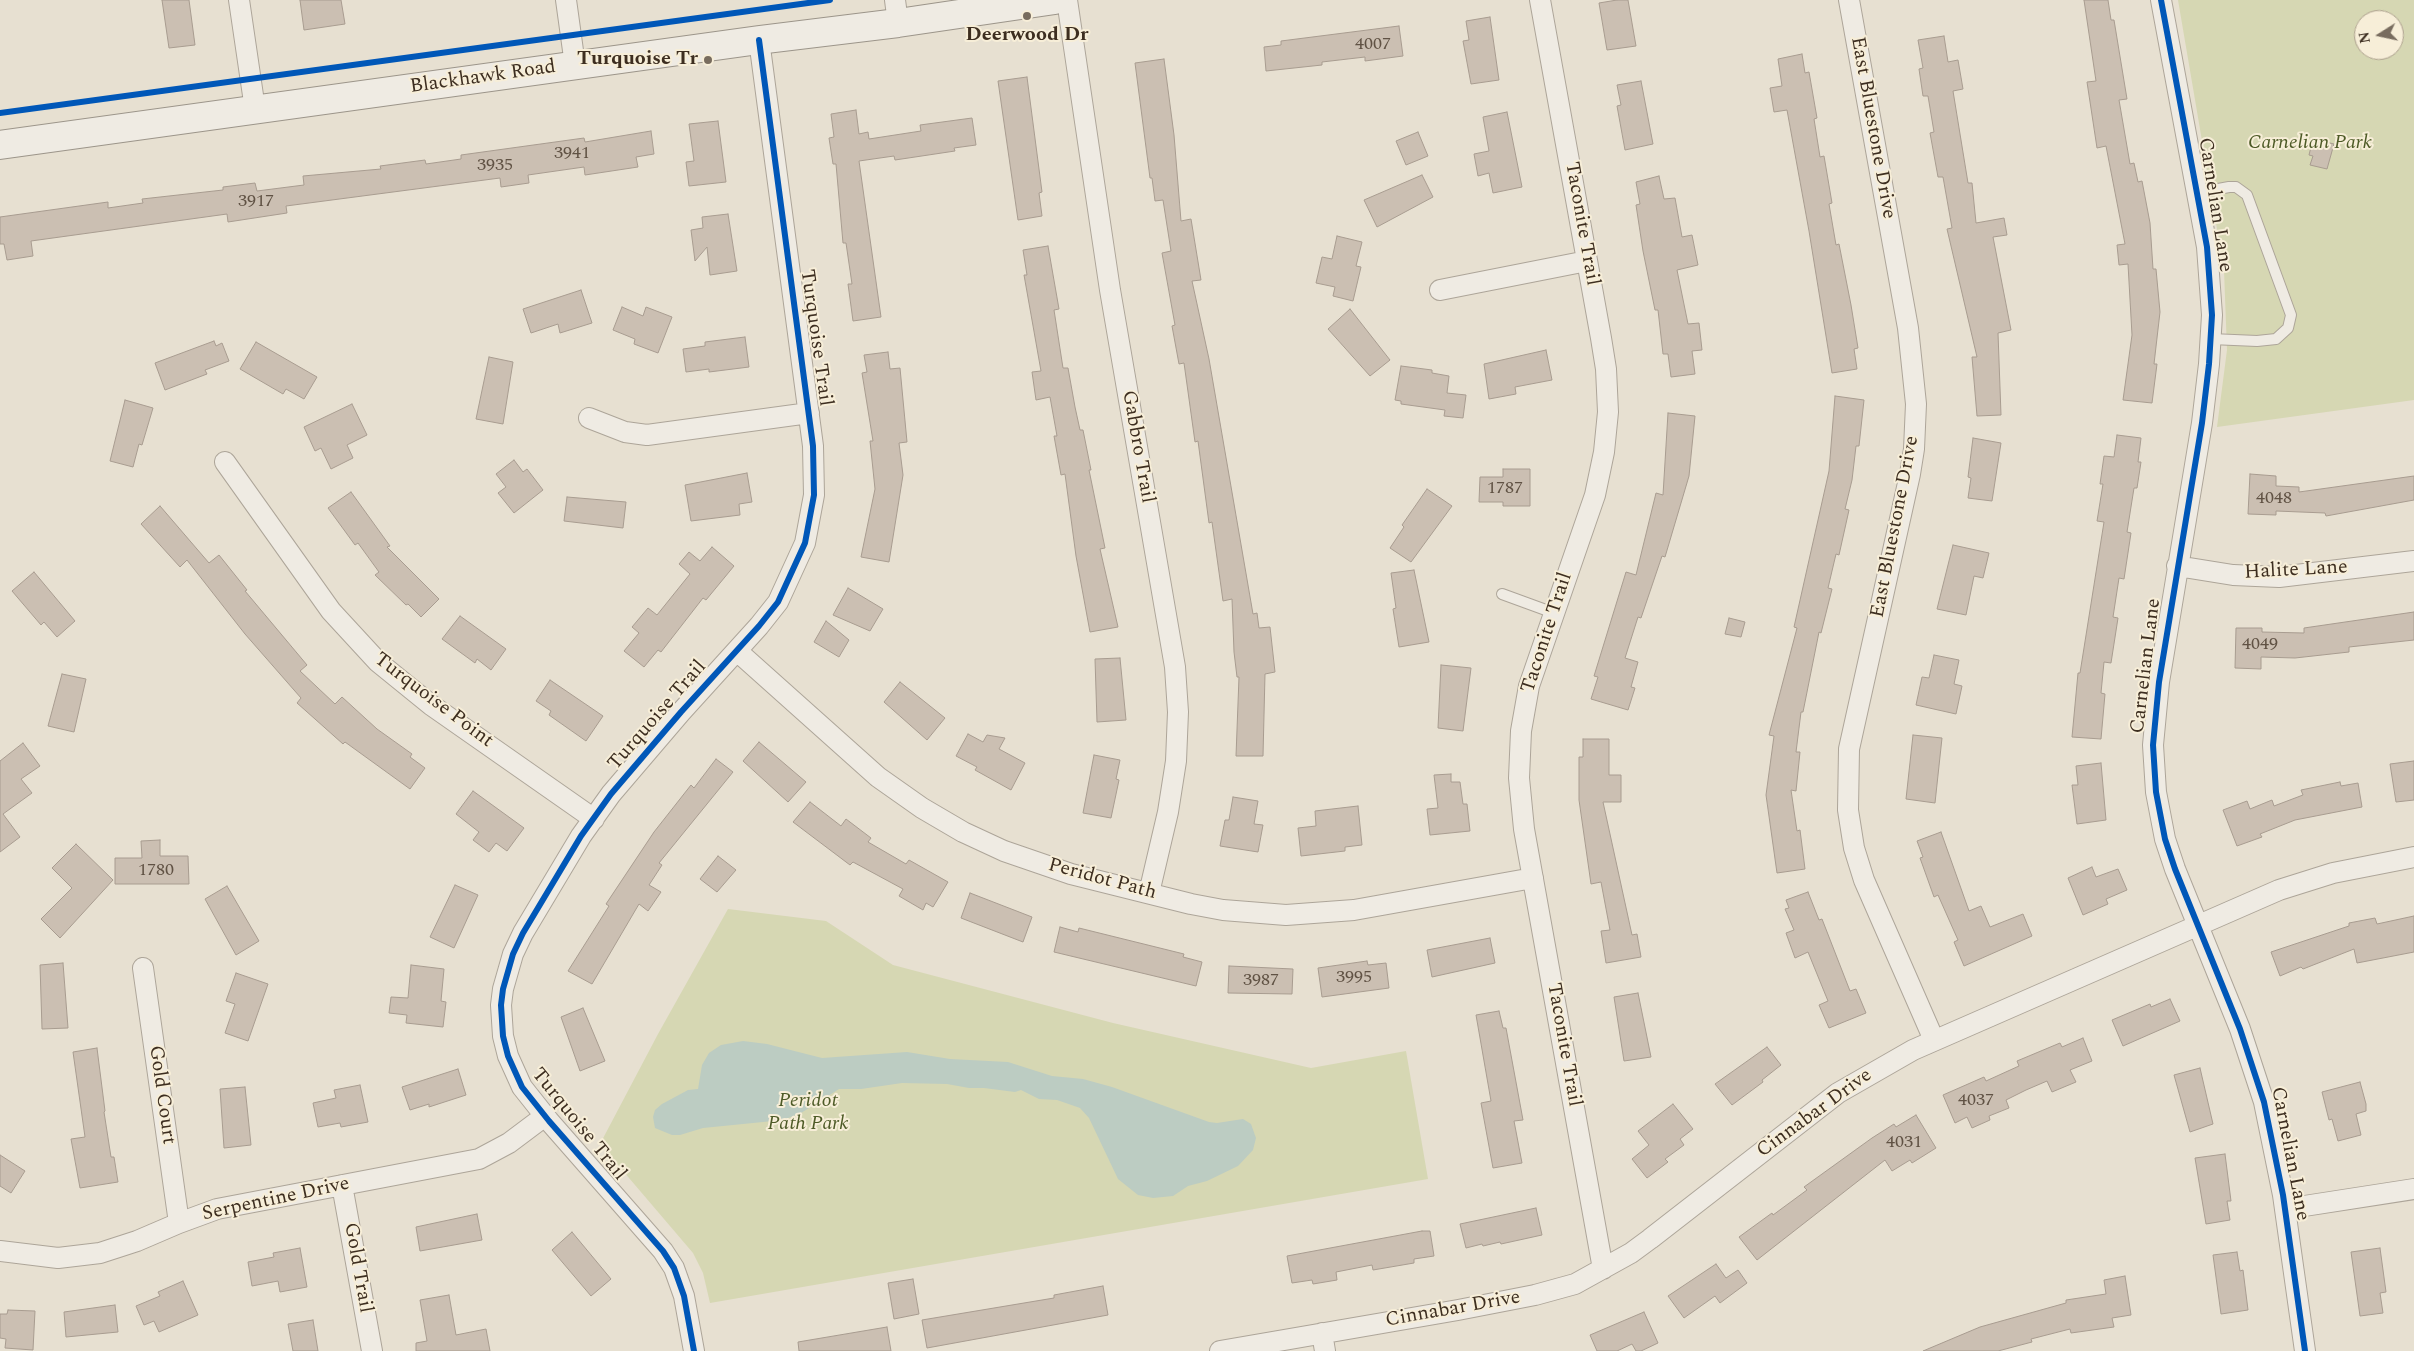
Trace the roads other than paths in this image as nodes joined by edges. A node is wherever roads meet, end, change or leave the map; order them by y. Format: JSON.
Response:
{"nodes":[{"id":1,"x":240,"y":0,"type":"edge"},
{"id":2,"x":566,"y":0,"type":"edge"},
{"id":3,"x":1055,"y":0,"type":"edge"},
{"id":4,"x":1067,"y":0,"type":"edge"},
{"id":5,"x":1540,"y":0,"type":"edge"},
{"id":6,"x":1849,"y":0,"type":"edge"},
{"id":7,"x":2162,"y":0,"type":"edge"},
{"id":8,"x":896,"y":12,"type":"edge"},
{"id":9,"x":759,"y":40,"type":"junction"},
{"id":10,"x":575,"y":65,"type":"junction"},
{"id":11,"x":254,"y":109,"type":"junction"},
{"id":12,"x":0,"y":145,"type":"edge"},
{"id":13,"x":2197,"y":192,"type":"junction"},
{"id":14,"x":1587,"y":262,"type":"junction"},
{"id":15,"x":1440,"y":290,"type":"dead end"},
{"id":16,"x":2211,"y":339,"type":"junction"},
{"id":17,"x":809,"y":413,"type":"junction"},
{"id":18,"x":589,"y":418,"type":"dead end"},
{"id":19,"x":225,"y":462,"type":"dead end"},
{"id":20,"x":2414,"y":561,"type":"edge"},
{"id":21,"x":2178,"y":566,"type":"junction"},
{"id":22,"x":1502,"y":594,"type":"dead end"},
{"id":23,"x":1554,"y":613,"type":"junction"},
{"id":24,"x":737,"y":651,"type":"junction"},
{"id":25,"x":594,"y":819,"type":"junction"},
{"id":26,"x":2414,"y":857,"type":"edge"},
{"id":27,"x":1533,"y":878,"type":"junction"},
{"id":28,"x":1149,"y":893,"type":"junction"},
{"id":29,"x":2197,"y":926,"type":"junction"},
{"id":30,"x":143,"y":968,"type":"dead end"},
{"id":31,"x":1934,"y":1040,"type":"junction"},
{"id":32,"x":544,"y":1116,"type":"junction"},
{"id":33,"x":342,"y":1185,"type":"junction"},
{"id":34,"x":2414,"y":1189,"type":"edge"},
{"id":35,"x":2285,"y":1209,"type":"junction"},
{"id":36,"x":179,"y":1223,"type":"junction"},
{"id":37,"x":0,"y":1251,"type":"edge"},
{"id":38,"x":1603,"y":1269,"type":"junction"},
{"id":39,"x":1324,"y":1342,"type":"edge"},
{"id":40,"x":372,"y":1351,"type":"edge"},
{"id":41,"x":694,"y":1351,"type":"edge"},
{"id":42,"x":1220,"y":1351,"type":"edge"},
{"id":43,"x":2305,"y":1351,"type":"edge"}],
"edges":[{"from":1,"to":11,"type":"street"},
{"from":2,"to":10,"type":"street"},
{"from":3,"to":8,"type":"street","name":"Blackhawk Road"},
{"from":4,"to":28,"type":"street","name":"Gabbro Trail"},
{"from":5,"to":14,"type":"street","name":"Taconite Trail"},
{"from":6,"to":31,"type":"street","name":"East Bluestone Drive"},
{"from":7,"to":13,"type":"street","name":"Carnelian Lane"},
{"from":8,"to":9,"type":"street","name":"Blackhawk Road"},
{"from":9,"to":10,"type":"street","name":"Blackhawk Road"},
{"from":9,"to":17,"type":"street","name":"Turquoise Trail"},
{"from":10,"to":11,"type":"street","name":"Blackhawk Road"},
{"from":11,"to":12,"type":"street","name":"Blackhawk Road"},
{"from":13,"to":16,"type":"street","name":"Carnelian Lane"},
{"from":13,"to":16,"type":"lane"},
{"from":14,"to":15,"type":"street"},
{"from":14,"to":23,"type":"street","name":"Taconite Trail"},
{"from":16,"to":21,"type":"street","name":"Carnelian Lane"},
{"from":17,"to":18,"type":"street"},
{"from":17,"to":24,"type":"street","name":"Turquoise Trail"},
{"from":19,"to":25,"type":"street","name":"Turquoise Point"},
{"from":20,"to":21,"type":"street","name":"Halite Lane"},
{"from":21,"to":29,"type":"street","name":"Carnelian Lane"},
{"from":22,"to":23,"type":"lane"},
{"from":23,"to":27,"type":"street","name":"Taconite Trail"},
{"from":24,"to":25,"type":"street","name":"Turquoise Trail"},
{"from":24,"to":28,"type":"street","name":"Peridot Path"},
{"from":25,"to":32,"type":"street","name":"Turquoise Trail"},
{"from":26,"to":29,"type":"street","name":"Cinnabar Drive"},
{"from":27,"to":28,"type":"street","name":"Peridot Path"},
{"from":27,"to":38,"type":"street","name":"Taconite Trail"},
{"from":29,"to":31,"type":"street","name":"Cinnabar Drive"},
{"from":29,"to":35,"type":"street","name":"Carnelian Lane"},
{"from":30,"to":36,"type":"street","name":"Gold Court"},
{"from":31,"to":38,"type":"street","name":"Cinnabar Drive"},
{"from":32,"to":33,"type":"street","name":"Serpentine Drive"},
{"from":32,"to":41,"type":"street","name":"Turquoise Trail"},
{"from":33,"to":36,"type":"street","name":"Serpentine Drive"},
{"from":33,"to":40,"type":"street","name":"Gold Trail"},
{"from":34,"to":35,"type":"street"},
{"from":35,"to":43,"type":"street","name":"Carnelian Lane"},
{"from":36,"to":37,"type":"street","name":"Serpentine Drive"},
{"from":38,"to":39,"type":"street","name":"Cinnabar Drive"},
{"from":39,"to":42,"type":"street","name":"Cinnabar Drive"}]}
